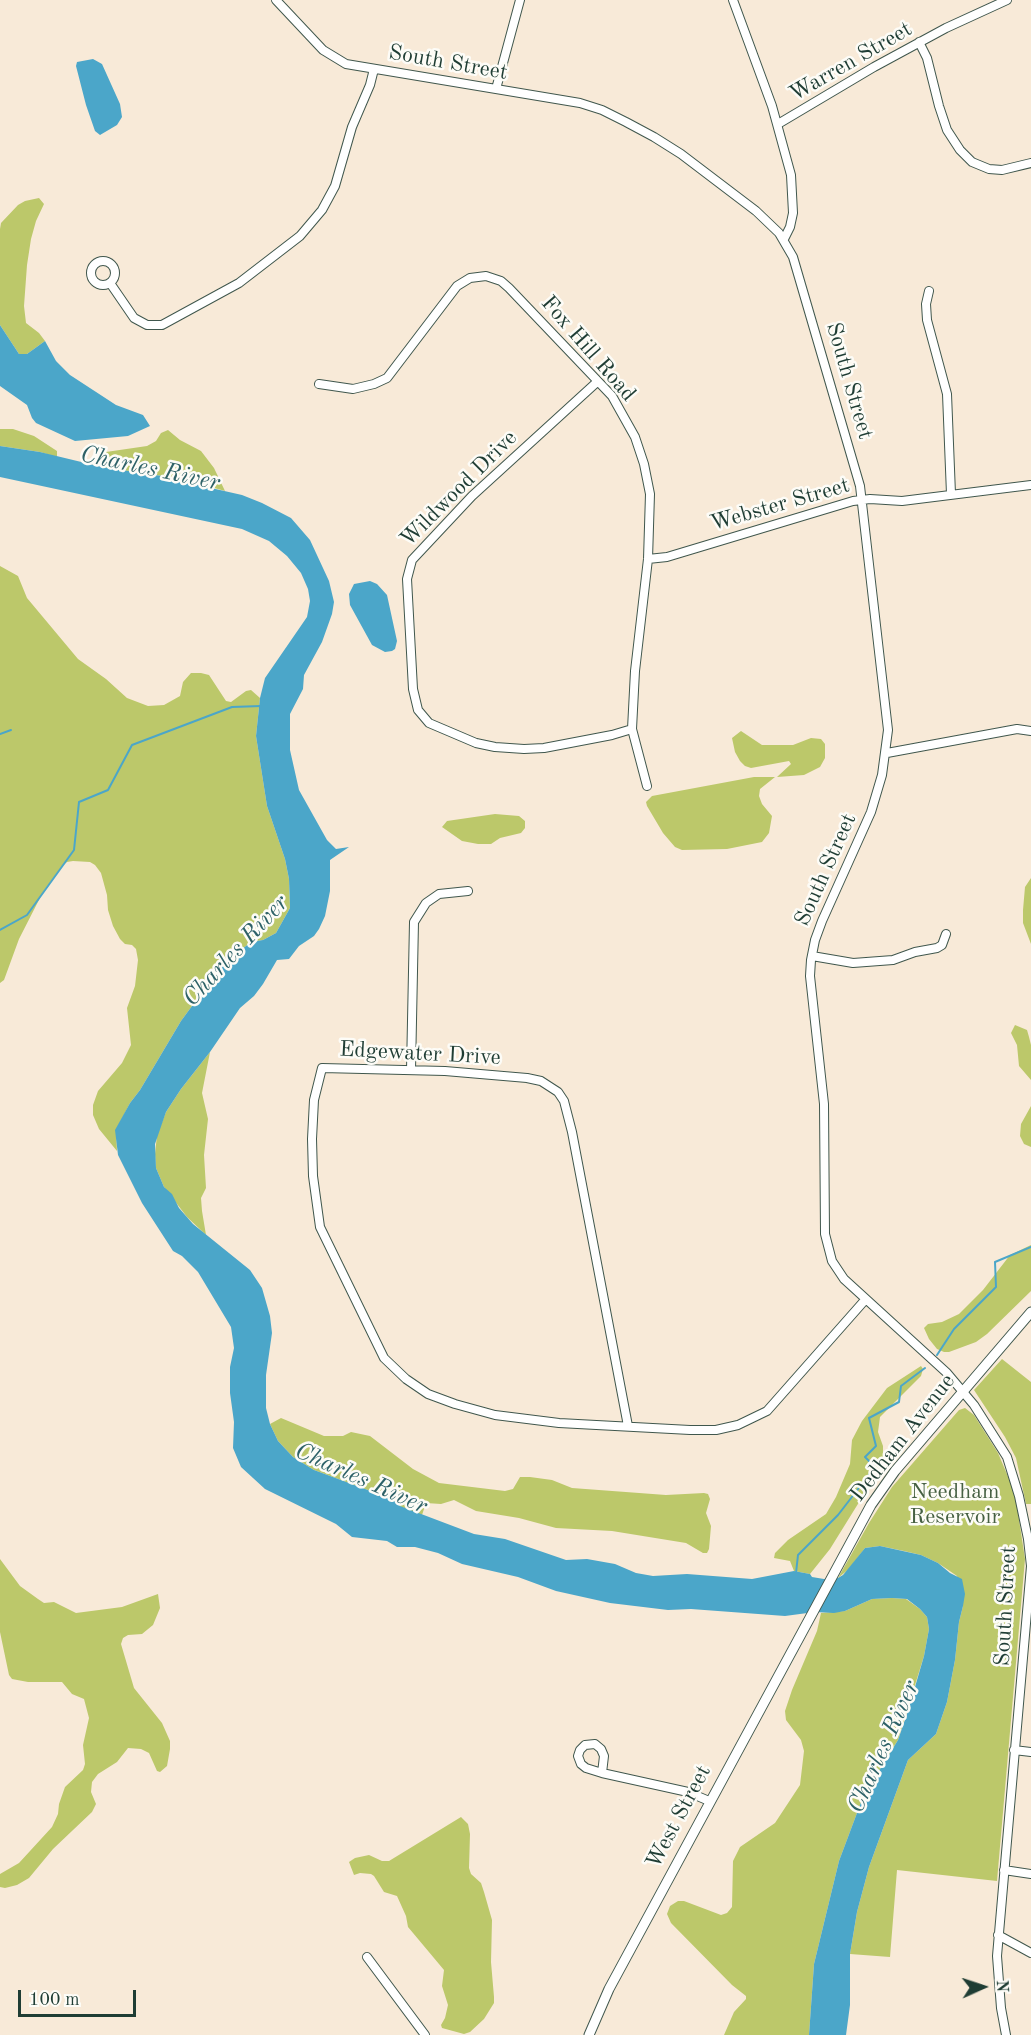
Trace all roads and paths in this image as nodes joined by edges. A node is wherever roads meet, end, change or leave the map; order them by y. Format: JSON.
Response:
{"nodes":[{"id":1,"x":276,"y":0,"type":"edge"},
{"id":2,"x":520,"y":0,"type":"edge"},
{"id":3,"x":733,"y":0,"type":"edge"},
{"id":4,"x":1006,"y":0,"type":"edge"},
{"id":5,"x":919,"y":42,"type":"junction"},
{"id":6,"x":374,"y":69,"type":"junction"},
{"id":7,"x":496,"y":89,"type":"junction"},
{"id":8,"x":778,"y":124,"type":"junction"},
{"id":9,"x":1031,"y":163,"type":"edge"},
{"id":10,"x":784,"y":239,"type":"junction"},
{"id":11,"x":110,"y":283,"type":"dead end"},
{"id":12,"x":929,"y":291,"type":"dead end"},
{"id":13,"x":597,"y":382,"type":"junction"},
{"id":14,"x":319,"y":384,"type":"dead end"},
{"id":15,"x":1031,"y":485,"type":"edge"},
{"id":16,"x":951,"y":495,"type":"junction"},
{"id":17,"x":862,"y":500,"type":"junction"},
{"id":18,"x":648,"y":559,"type":"junction"},
{"id":19,"x":632,"y":729,"type":"junction"},
{"id":20,"x":1031,"y":730,"type":"edge"},
{"id":21,"x":886,"y":753,"type":"junction"},
{"id":22,"x":647,"y":786,"type":"dead end"},
{"id":23,"x":468,"y":891,"type":"dead end"},
{"id":24,"x":946,"y":934,"type":"dead end"},
{"id":25,"x":812,"y":956,"type":"junction"},
{"id":26,"x":411,"y":1070,"type":"junction"},
{"id":27,"x":866,"y":1300,"type":"junction"},
{"id":28,"x":1031,"y":1312,"type":"edge"},
{"id":29,"x":963,"y":1391,"type":"junction"},
{"id":30,"x":628,"y":1426,"type":"junction"},
{"id":31,"x":1031,"y":1556,"type":"edge"},
{"id":32,"x":820,"y":1598,"type":"joint"},
{"id":33,"x":1027,"y":1663,"type":"edge"},
{"id":34,"x":1014,"y":1750,"type":"junction"},
{"id":35,"x":1031,"y":1752,"type":"edge"},
{"id":36,"x":602,"y":1773,"type":"dead end"},
{"id":37,"x":709,"y":1802,"type":"junction"},
{"id":38,"x":1004,"y":1870,"type":"junction"},
{"id":39,"x":1031,"y":1875,"type":"edge"},
{"id":40,"x":998,"y":1935,"type":"junction"},
{"id":41,"x":1031,"y":1953,"type":"edge"},
{"id":42,"x":367,"y":1957,"type":"dead end"},
{"id":43,"x":425,"y":2035,"type":"edge"},
{"id":44,"x":589,"y":2035,"type":"edge"},
{"id":45,"x":1006,"y":2035,"type":"edge"}],
"edges":[{"from":1,"to":6,"type":"street","name":"South Street"},
{"from":2,"to":7,"type":"street"},
{"from":3,"to":8,"type":"street"},
{"from":4,"to":5,"type":"street","name":"Warren Street"},
{"from":5,"to":8,"type":"street","name":"Warren Street"},
{"from":5,"to":9,"type":"street"},
{"from":6,"to":7,"type":"street","name":"South Street"},
{"from":6,"to":11,"type":"street"},
{"from":7,"to":10,"type":"street","name":"South Street"},
{"from":8,"to":10,"type":"street"},
{"from":10,"to":17,"type":"street","name":"South Street"},
{"from":12,"to":16,"type":"street"},
{"from":13,"to":14,"type":"street","name":"Fox Hill Road"},
{"from":13,"to":18,"type":"street","name":"Fox Hill Road"},
{"from":13,"to":19,"type":"street","name":"Wildwood Drive"},
{"from":15,"to":16,"type":"street","name":"Webster Street"},
{"from":16,"to":17,"type":"street","name":"Webster Street"},
{"from":17,"to":18,"type":"street","name":"Webster Street"},
{"from":17,"to":21,"type":"street","name":"South Street"},
{"from":18,"to":19,"type":"street","name":"Fox Hill Road"},
{"from":19,"to":22,"type":"street","name":"Fox Hill Road"},
{"from":20,"to":21,"type":"street"},
{"from":21,"to":25,"type":"street","name":"South Street"},
{"from":23,"to":26,"type":"street"},
{"from":24,"to":25,"type":"street"},
{"from":25,"to":27,"type":"street","name":"South Street"},
{"from":26,"to":30,"type":"street","name":"Edgewater Drive"},
{"from":26,"to":30,"type":"street","name":"Edgewater Drive"},
{"from":27,"to":29,"type":"street","name":"South Street"},
{"from":27,"to":30,"type":"street","name":"Edgewater Drive"},
{"from":28,"to":29,"type":"main road","name":"Dedham Avenue"},
{"from":29,"to":31,"type":"street","name":"South Street"},
{"from":29,"to":32,"type":"main road","name":"Dedham Avenue"},
{"from":31,"to":33,"type":"street","name":"South Street"},
{"from":32,"to":37,"type":"main road","name":"West Street"},
{"from":33,"to":34,"type":"street","name":"South Street"},
{"from":34,"to":35,"type":"street"},
{"from":34,"to":38,"type":"street","name":"South Street"},
{"from":36,"to":37,"type":"street"},
{"from":37,"to":44,"type":"main road","name":"West Street"},
{"from":38,"to":39,"type":"street"},
{"from":38,"to":40,"type":"street","name":"South Street"},
{"from":40,"to":41,"type":"street"},
{"from":40,"to":45,"type":"street","name":"South Street"},
{"from":42,"to":43,"type":"street"}]}
